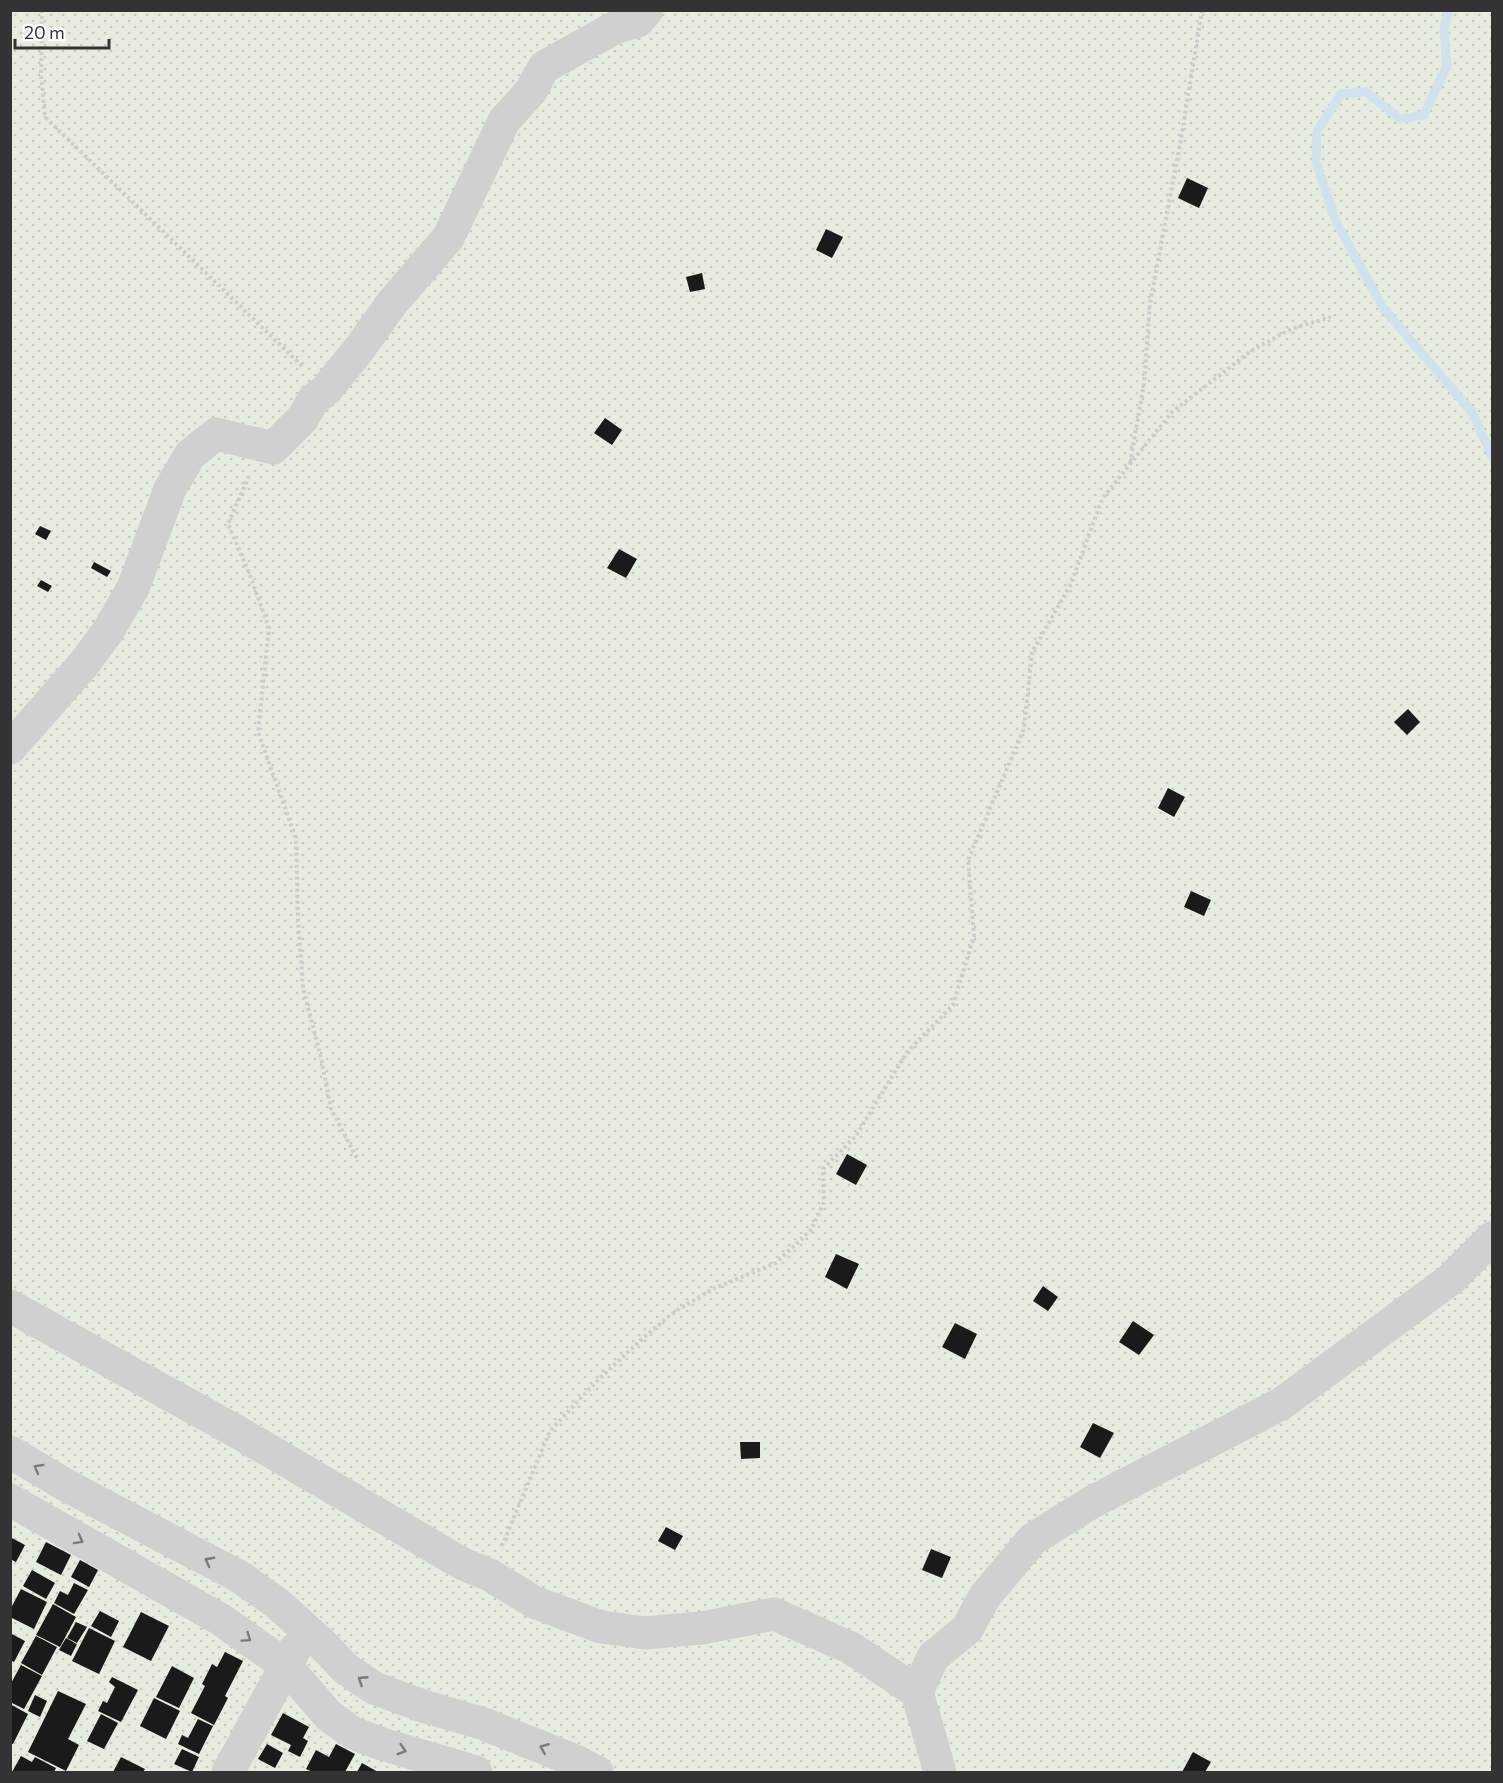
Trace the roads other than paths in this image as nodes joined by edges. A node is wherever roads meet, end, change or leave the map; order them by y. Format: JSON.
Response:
{"nodes":[{"id":1,"x":647,"y":10,"type":"edge"},
{"id":2,"x":10,"y":748,"type":"edge"},
{"id":3,"x":1492,"y":1238,"type":"edge"},
{"id":4,"x":10,"y":1306,"type":"edge"},
{"id":5,"x":10,"y":1452,"type":"edge"},
{"id":6,"x":10,"y":1500,"type":"edge"},
{"id":7,"x":307,"y":1629,"type":"junction"},
{"id":8,"x":285,"y":1665,"type":"junction"},
{"id":9,"x":917,"y":1692,"type":"junction"},
{"id":10,"x":228,"y":1773,"type":"edge"},
{"id":11,"x":477,"y":1773,"type":"edge"},
{"id":12,"x":597,"y":1773,"type":"edge"},
{"id":13,"x":940,"y":1773,"type":"edge"}],
"edges":[{"from":1,"to":2,"type":"street"},
{"from":3,"to":9,"type":"street"},
{"from":4,"to":9,"type":"street"},
{"from":7,"to":5,"type":"street","one_way":true},
{"from":6,"to":8,"type":"street","one_way":true},
{"from":7,"to":8,"type":"street"},
{"from":12,"to":7,"type":"street","one_way":true},
{"from":8,"to":10,"type":"street"},
{"from":8,"to":11,"type":"street","one_way":true},
{"from":9,"to":13,"type":"street"}]}
